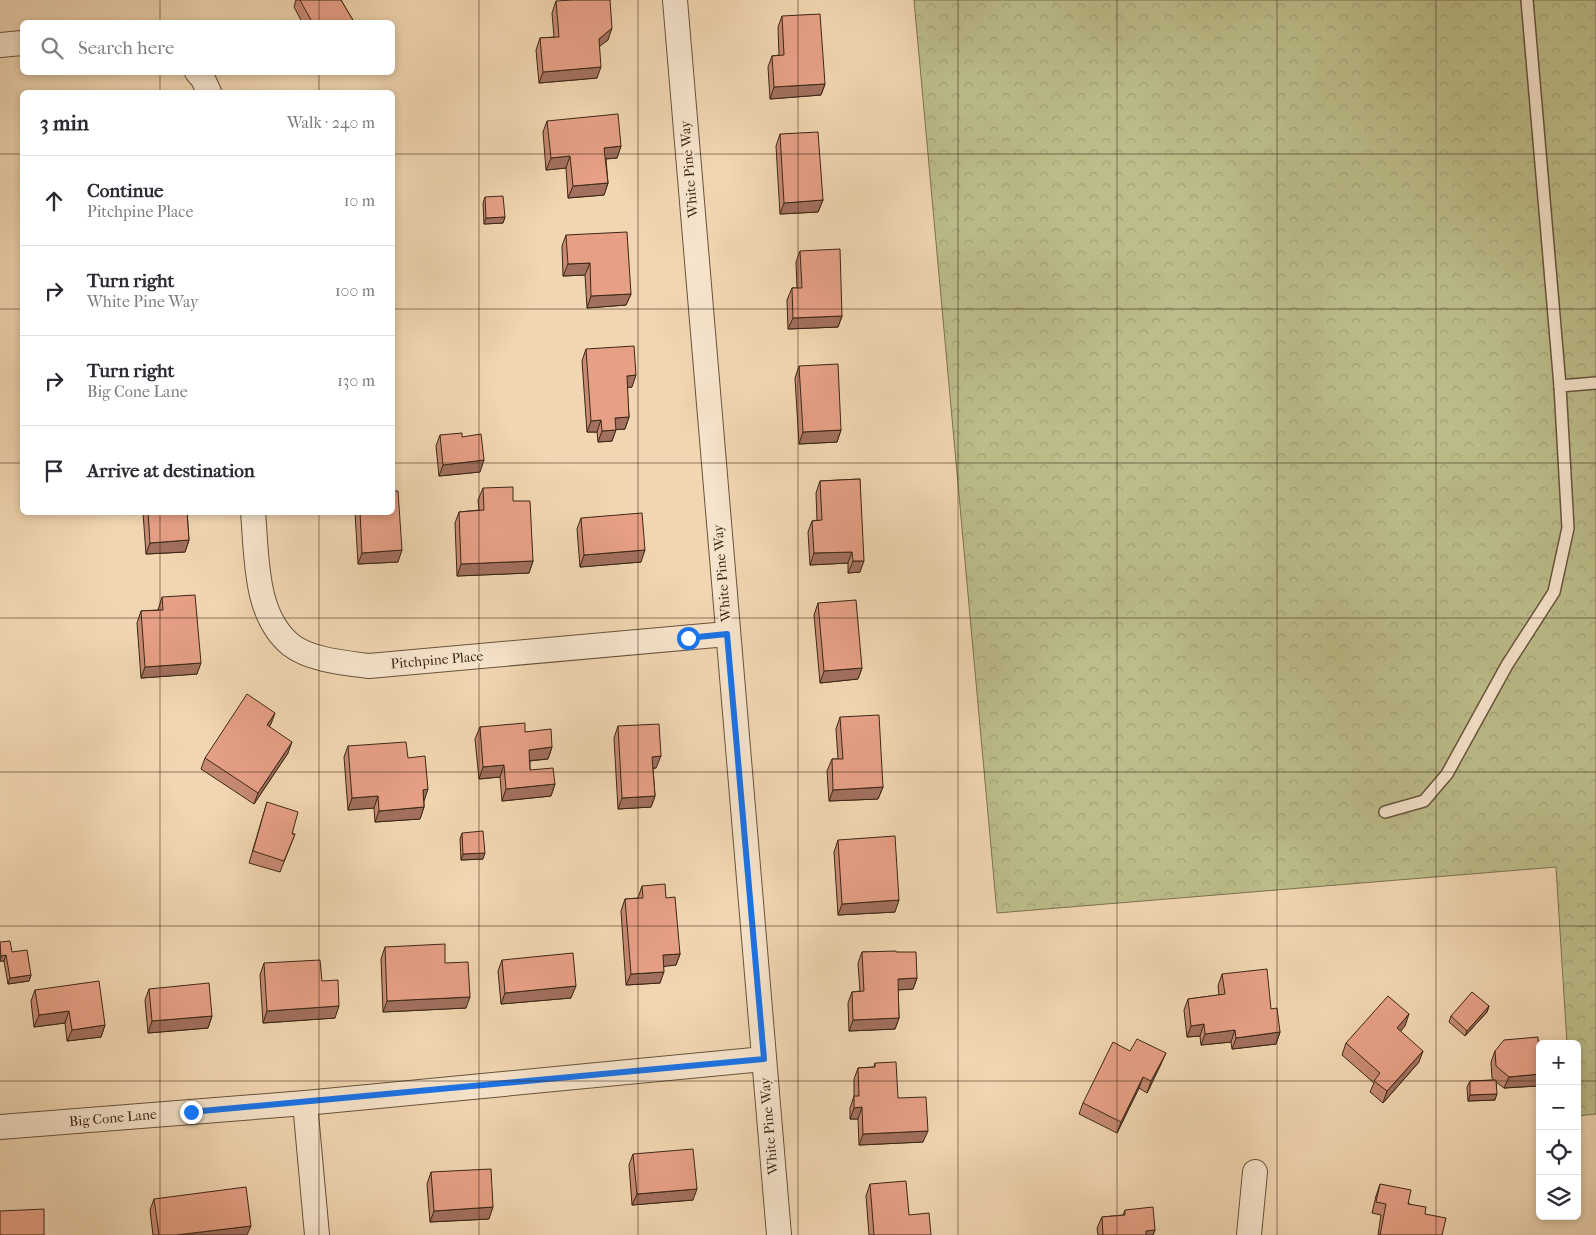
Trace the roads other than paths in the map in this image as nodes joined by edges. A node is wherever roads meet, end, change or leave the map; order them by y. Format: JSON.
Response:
{"nodes":[{"id":1,"x":675,"y":0,"type":"edge"},
{"id":2,"x":1527,"y":0,"type":"edge"},
{"id":3,"x":20,"y":43,"type":"edge"},
{"id":4,"x":0,"y":45,"type":"edge"},
{"id":5,"x":200,"y":75,"type":"edge"},
{"id":6,"x":208,"y":90,"type":"edge"},
{"id":7,"x":1596,"y":383,"type":"edge"},
{"id":8,"x":1560,"y":386,"type":"junction"},
{"id":9,"x":253,"y":515,"type":"edge"},
{"id":10,"x":727,"y":634,"type":"junction"},
{"id":11,"x":1385,"y":812,"type":"dead end"},
{"id":12,"x":764,"y":1059,"type":"junction"},
{"id":13,"x":305,"y":1103,"type":"junction"},
{"id":14,"x":0,"y":1127,"type":"edge"},
{"id":15,"x":1255,"y":1172,"type":"dead end"},
{"id":16,"x":317,"y":1235,"type":"edge"},
{"id":17,"x":779,"y":1235,"type":"edge"},
{"id":18,"x":1249,"y":1235,"type":"edge"}],
"edges":[{"from":1,"to":10,"type":"street","name":"White Pine Way"},
{"from":2,"to":8,"type":"lane"},
{"from":3,"to":4,"type":"street"},
{"from":5,"to":6,"type":"street"},
{"from":7,"to":8,"type":"lane"},
{"from":8,"to":11,"type":"lane"},
{"from":9,"to":10,"type":"street","name":"Pitchpine Place"},
{"from":10,"to":12,"type":"street","name":"White Pine Way"},
{"from":12,"to":13,"type":"street","name":"Big Cone Lane"},
{"from":12,"to":17,"type":"street","name":"White Pine Way"},
{"from":13,"to":14,"type":"street","name":"Big Cone Lane"},
{"from":13,"to":16,"type":"street"},
{"from":15,"to":18,"type":"street"}]}
